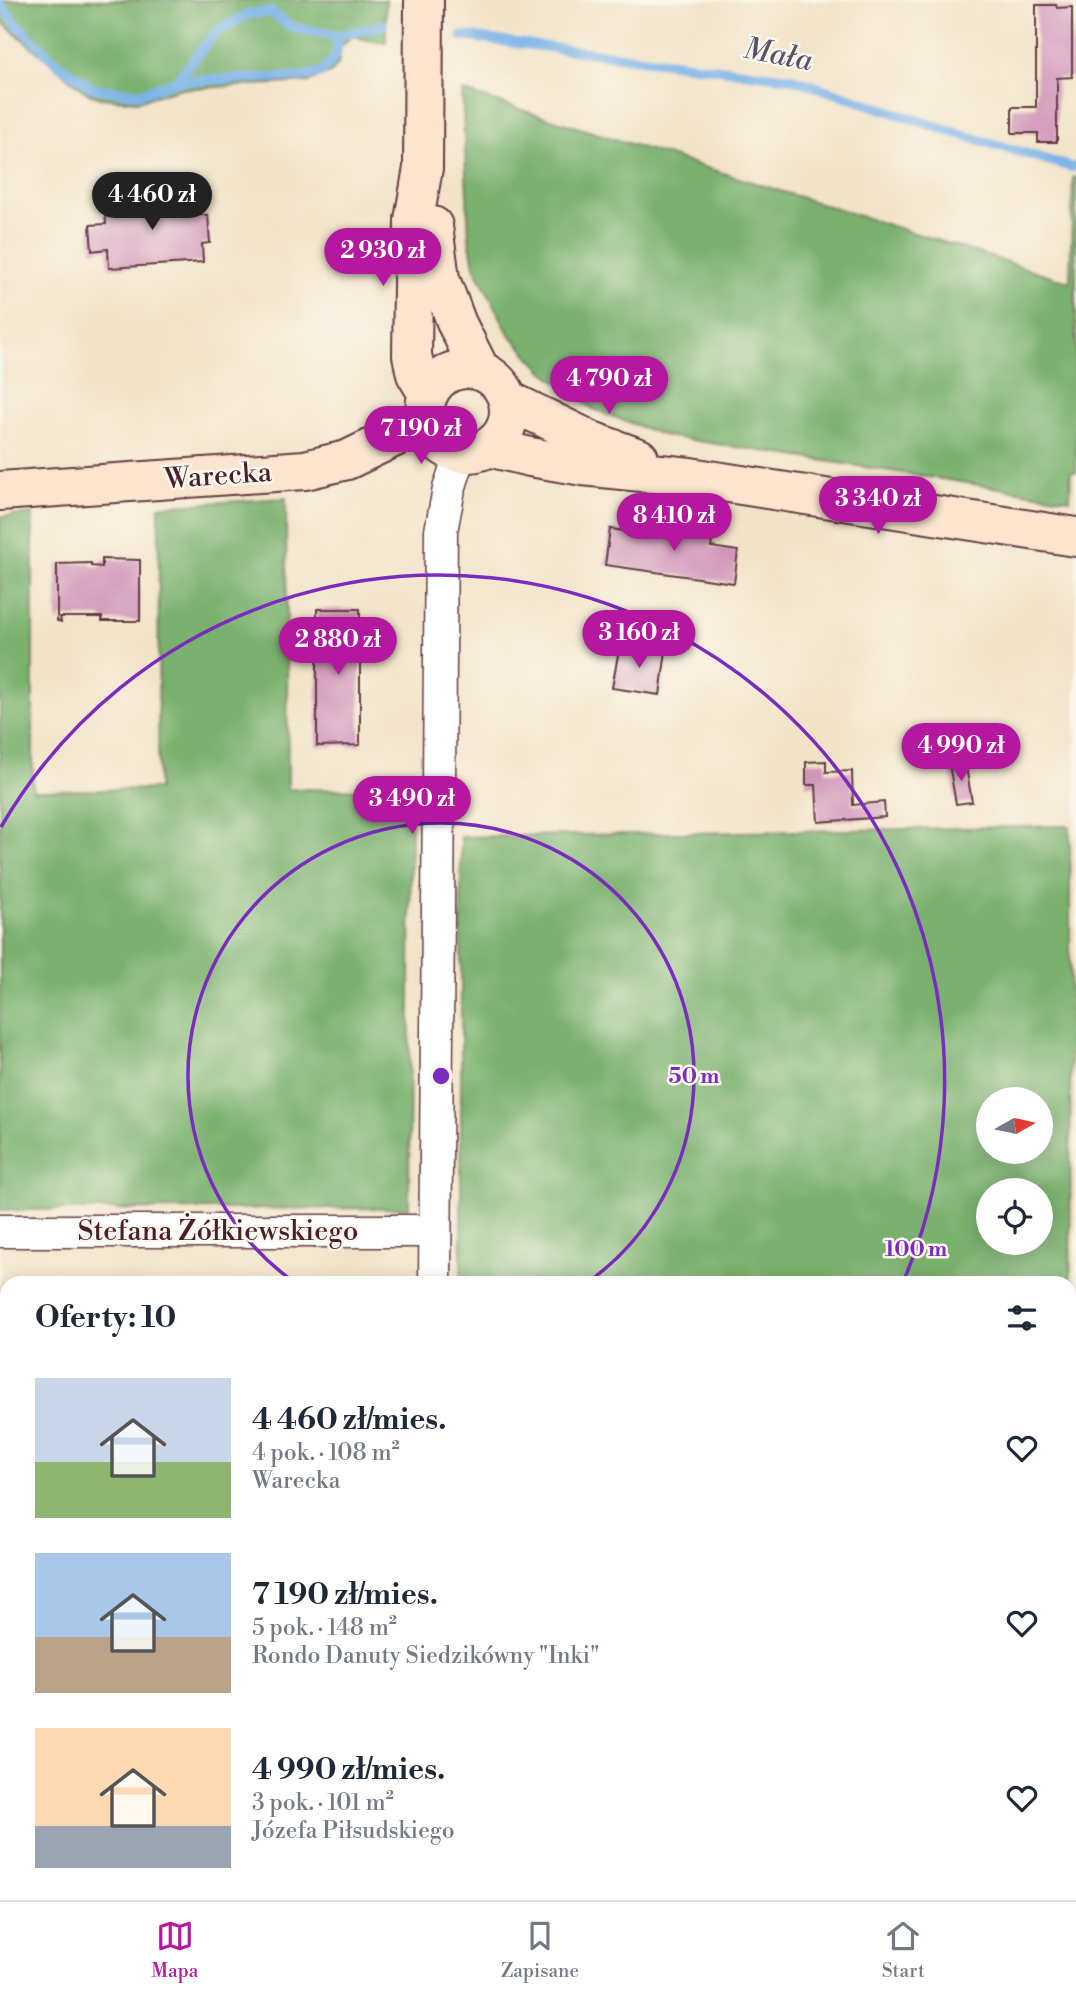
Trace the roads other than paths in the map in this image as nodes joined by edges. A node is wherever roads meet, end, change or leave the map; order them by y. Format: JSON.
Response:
{"nodes":[{"id":1,"x":424,"y":0,"type":"edge"},
{"id":2,"x":423,"y":169,"type":"junction"},
{"id":3,"x":480,"y":370,"type":"junction"},
{"id":4,"x":509,"y":400,"type":"junction"},
{"id":5,"x":427,"y":408,"type":"junction"},
{"id":6,"x":475,"y":449,"type":"junction"},
{"id":7,"x":690,"y":477,"type":"junction"},
{"id":8,"x":0,"y":491,"type":"edge"},
{"id":9,"x":1076,"y":537,"type":"edge"},
{"id":10,"x":0,"y":1231,"type":"edge"},
{"id":11,"x":435,"y":1231,"type":"junction"},
{"id":12,"x":435,"y":1276,"type":"edge"}],
"edges":[{"from":1,"to":2,"type":"street"},
{"from":2,"to":3,"type":"street"},
{"from":2,"to":5,"type":"street"},
{"from":3,"to":4,"type":"street"},
{"from":3,"to":5,"type":"street"},
{"from":4,"to":6,"type":"street"},
{"from":4,"to":7,"type":"street"},
{"from":5,"to":6,"type":"street"},
{"from":5,"to":8,"type":"street","name":"Warecka"},
{"from":6,"to":7,"type":"street"},
{"from":6,"to":11,"type":"street"},
{"from":7,"to":9,"type":"street"},
{"from":10,"to":11,"type":"street","name":"Stefana Żółkiewskiego"},
{"from":11,"to":12,"type":"street"}]}
